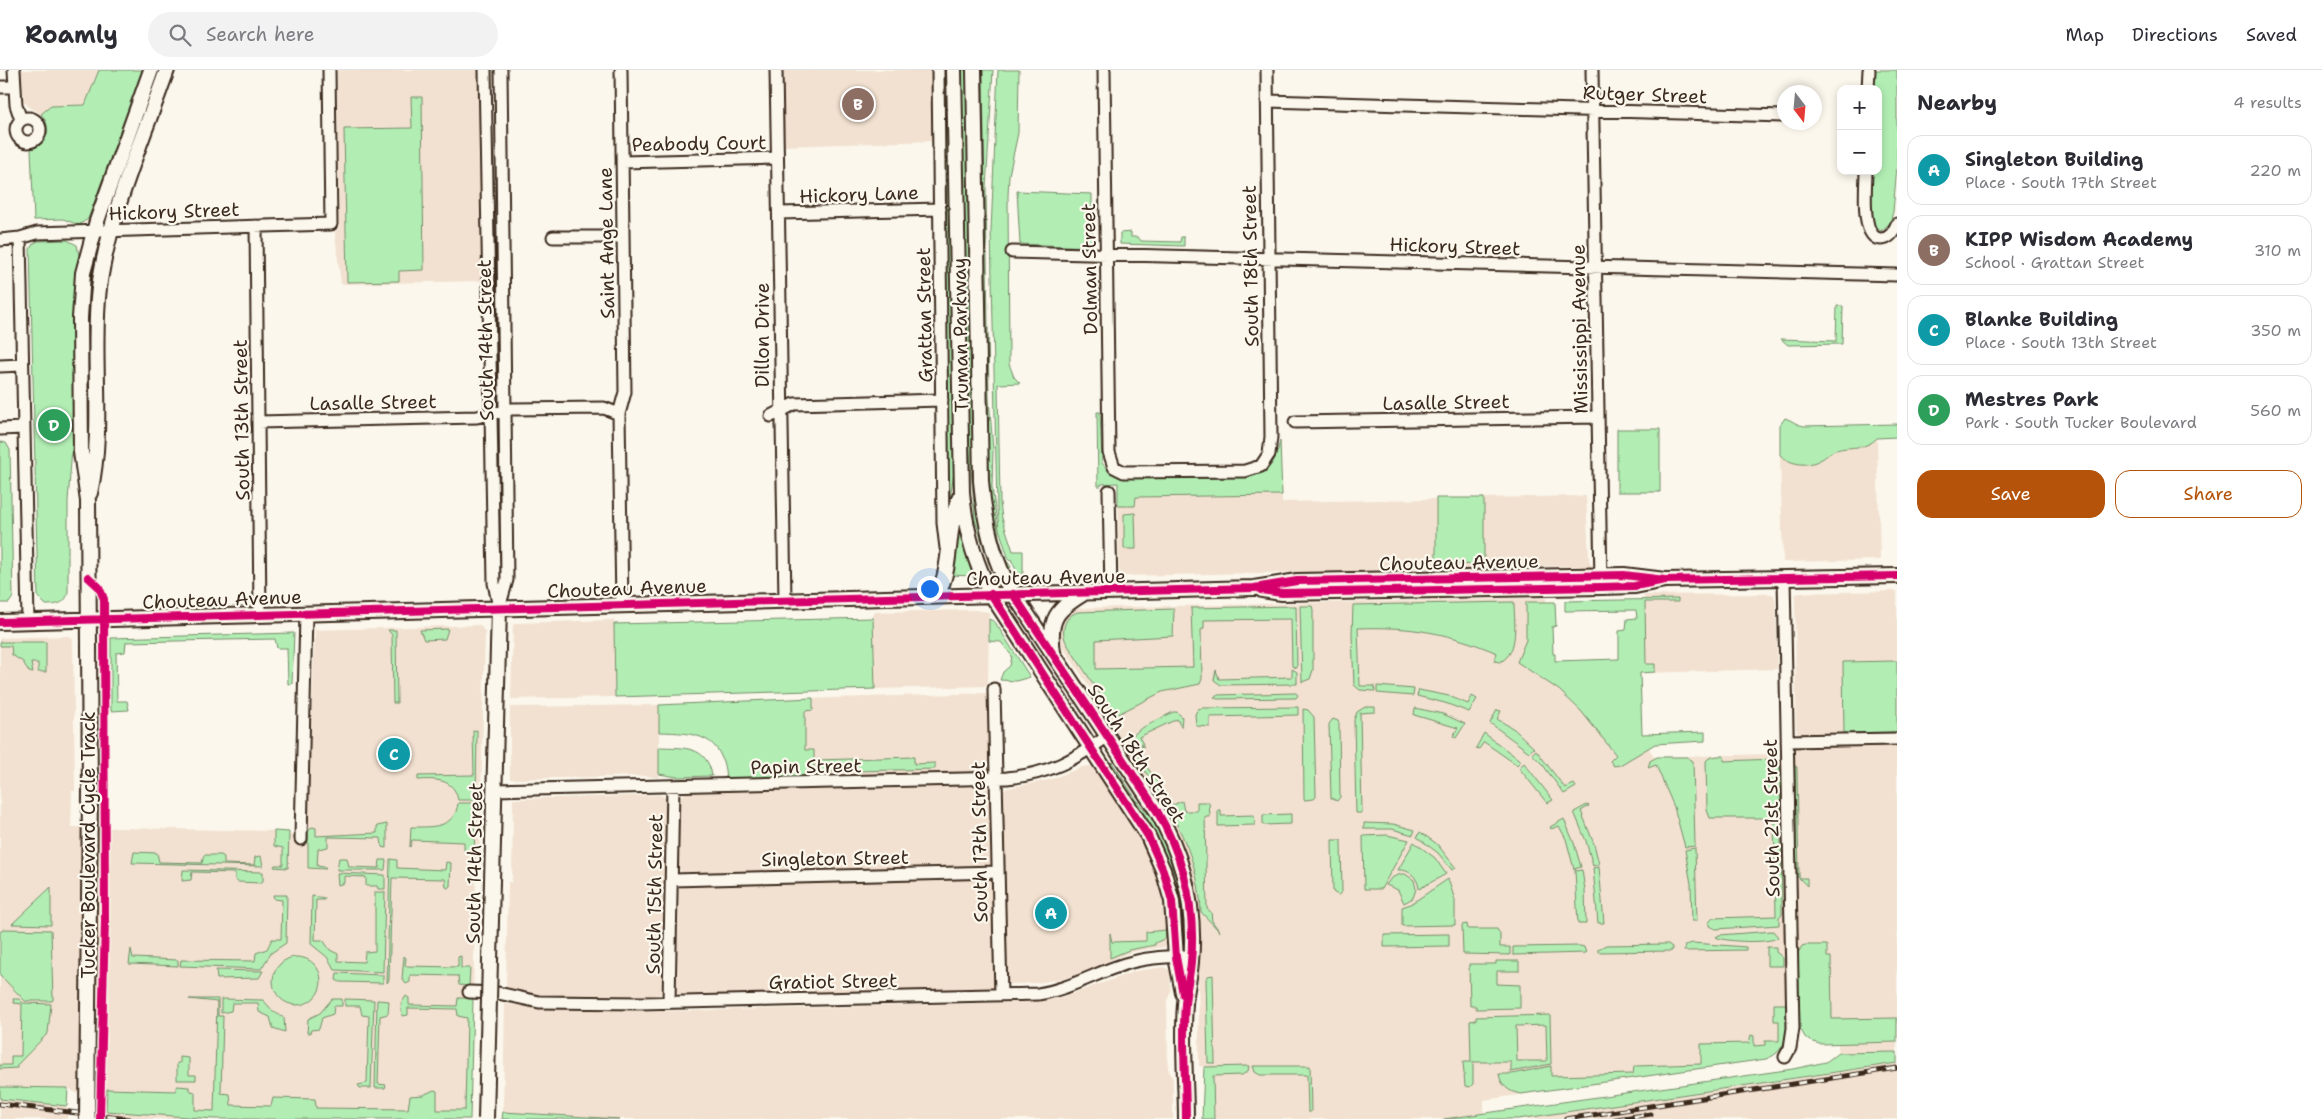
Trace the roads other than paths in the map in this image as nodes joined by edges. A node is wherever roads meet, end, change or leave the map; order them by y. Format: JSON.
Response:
{"nodes":[{"id":1,"x":14,"y":70,"type":"edge"},
{"id":2,"x":151,"y":70,"type":"edge"},
{"id":3,"x":167,"y":70,"type":"edge"},
{"id":4,"x":329,"y":70,"type":"edge"},
{"id":5,"x":485,"y":70,"type":"edge"},
{"id":6,"x":501,"y":70,"type":"edge"},
{"id":7,"x":621,"y":70,"type":"edge"},
{"id":8,"x":776,"y":70,"type":"edge"},
{"id":9,"x":938,"y":70,"type":"edge"},
{"id":10,"x":954,"y":70,"type":"edge"},
{"id":11,"x":974,"y":70,"type":"edge"},
{"id":12,"x":1104,"y":70,"type":"edge"},
{"id":13,"x":1266,"y":70,"type":"edge"},
{"id":14,"x":1592,"y":70,"type":"edge"},
{"id":15,"x":1869,"y":70,"type":"edge"},
{"id":16,"x":1868,"y":85,"type":"edge"},
{"id":17,"x":0,"y":87,"type":"edge"},
{"id":18,"x":14,"y":87,"type":"junction"},
{"id":19,"x":1267,"y":101,"type":"junction"},
{"id":20,"x":1593,"y":110,"type":"junction"},
{"id":21,"x":1777,"y":116,"type":"edge"},
{"id":22,"x":21,"y":120,"type":"dead end"},
{"id":23,"x":776,"y":158,"type":"junction"},
{"id":24,"x":622,"y":162,"type":"junction"},
{"id":25,"x":1866,"y":175,"type":"edge"},
{"id":26,"x":940,"y":209,"type":"junction"},
{"id":27,"x":779,"y":213,"type":"junction"},
{"id":28,"x":1897,"y":224,"type":"edge"},
{"id":29,"x":256,"y":226,"type":"junction"},
{"id":30,"x":111,"y":230,"type":"junction"},
{"id":31,"x":94,"y":232,"type":"junction"},
{"id":32,"x":553,"y":237,"type":"dead end"},
{"id":33,"x":623,"y":237,"type":"junction"},
{"id":34,"x":20,"y":238,"type":"junction"},
{"id":35,"x":0,"y":240,"type":"edge"},
{"id":36,"x":1012,"y":252,"type":"dead end"},
{"id":37,"x":1106,"y":254,"type":"junction"},
{"id":38,"x":1270,"y":258,"type":"junction"},
{"id":39,"x":1596,"y":267,"type":"junction"},
{"id":40,"x":1897,"y":275,"type":"edge"},
{"id":41,"x":22,"y":365,"type":"junction"},
{"id":42,"x":0,"y":366,"type":"edge"},
{"id":43,"x":942,"y":400,"type":"junction"},
{"id":44,"x":504,"y":411,"type":"junction"},
{"id":45,"x":776,"y":413,"type":"junction"},
{"id":46,"x":490,"y":414,"type":"junction"},
{"id":47,"x":619,"y":414,"type":"junction"},
{"id":48,"x":1598,"y":417,"type":"junction"},
{"id":49,"x":258,"y":422,"type":"junction"},
{"id":50,"x":1295,"y":422,"type":"dead end"},
{"id":51,"x":23,"y":428,"type":"junction"},
{"id":52,"x":0,"y":429,"type":"edge"},
{"id":53,"x":1266,"y":461,"type":"joint"},
{"id":54,"x":1109,"y":491,"type":"dead end"},
{"id":55,"x":962,"y":492,"type":"junction"},
{"id":56,"x":88,"y":501,"type":"junction"},
{"id":57,"x":947,"y":559,"type":"junction"},
{"id":58,"x":1897,"y":576,"type":"edge"},
{"id":59,"x":1784,"y":578,"type":"junction"},
{"id":60,"x":1601,"y":581,"type":"junction"},
{"id":61,"x":1111,"y":591,"type":"junction"},
{"id":62,"x":1086,"y":592,"type":"junction"},
{"id":63,"x":990,"y":594,"type":"junction"},
{"id":64,"x":1013,"y":594,"type":"junction"},
{"id":65,"x":937,"y":595,"type":"junction"},
{"id":66,"x":785,"y":600,"type":"junction"},
{"id":67,"x":622,"y":604,"type":"junction"},
{"id":68,"x":499,"y":608,"type":"junction"},
{"id":69,"x":306,"y":613,"type":"junction"},
{"id":70,"x":260,"y":614,"type":"junction"},
{"id":71,"x":88,"y":620,"type":"junction"},
{"id":72,"x":28,"y":621,"type":"junction"},
{"id":73,"x":0,"y":622,"type":"edge"},
{"id":74,"x":1053,"y":653,"type":"junction"},
{"id":75,"x":994,"y":689,"type":"dead end"},
{"id":76,"x":1108,"y":736,"type":"junction"},
{"id":77,"x":1897,"y":739,"type":"edge"},
{"id":78,"x":1787,"y":741,"type":"junction"},
{"id":79,"x":1092,"y":748,"type":"junction"},
{"id":80,"x":996,"y":779,"type":"junction"},
{"id":81,"x":674,"y":786,"type":"junction"},
{"id":82,"x":494,"y":790,"type":"junction"},
{"id":83,"x":300,"y":839,"type":"dead end"},
{"id":84,"x":998,"y":872,"type":"junction"},
{"id":85,"x":673,"y":880,"type":"junction"},
{"id":86,"x":1192,"y":956,"type":"junction"},
{"id":87,"x":1176,"y":957,"type":"junction"},
{"id":88,"x":469,"y":992,"type":"dead end"},
{"id":89,"x":1000,"y":995,"type":"junction"},
{"id":90,"x":669,"y":1002,"type":"junction"},
{"id":91,"x":1185,"y":1004,"type":"junction"},
{"id":92,"x":1785,"y":1057,"type":"dead end"},
{"id":93,"x":87,"y":1119,"type":"edge"},
{"id":94,"x":486,"y":1119,"type":"edge"},
{"id":95,"x":1186,"y":1119,"type":"edge"}],
"edges":[{"from":1,"to":18,"type":"street"},
{"from":2,"to":31,"type":"main road"},
{"from":3,"to":30,"type":"main road"},
{"from":4,"to":29,"type":"street","name":"Hickory Street"},
{"from":5,"to":46,"type":"street","name":"South 14th Street"},
{"from":6,"to":44,"type":"street","name":"South 14th Street"},
{"from":7,"to":24,"type":"street","name":"Saint Ange Lane"},
{"from":8,"to":23,"type":"street","name":"Dillon Drive"},
{"from":9,"to":26,"type":"street","name":"Grattan Street"},
{"from":10,"to":55,"type":"main road","name":"Truman Parkway"},
{"from":11,"to":64,"type":"main road","name":"Truman Parkway"},
{"from":12,"to":37,"type":"street","name":"Dolman Street"},
{"from":13,"to":19,"type":"street","name":"South 18th Street"},
{"from":14,"to":20,"type":"street","name":"Mississippi Avenue"},
{"from":15,"to":16,"type":"street"},
{"from":17,"to":18,"type":"street"},
{"from":18,"to":22,"type":"street"},
{"from":19,"to":20,"type":"street","name":"Rutger Street"},
{"from":19,"to":38,"type":"street","name":"South 18th Street"},
{"from":20,"to":21,"type":"street","name":"Rutger Street"},
{"from":20,"to":39,"type":"street","name":"Mississippi Avenue"},
{"from":23,"to":24,"type":"street","name":"Peabody Court"},
{"from":23,"to":27,"type":"street","name":"Dillon Drive"},
{"from":24,"to":33,"type":"street","name":"Saint Ange Lane"},
{"from":25,"to":28,"type":"street"},
{"from":26,"to":27,"type":"street","name":"Hickory Lane"},
{"from":26,"to":43,"type":"street","name":"Grattan Street"},
{"from":27,"to":45,"type":"street","name":"Dillon Drive"},
{"from":29,"to":30,"type":"street","name":"Hickory Street"},
{"from":29,"to":49,"type":"street","name":"South 13th Street"},
{"from":30,"to":31,"type":"street","name":"Hickory Street"},
{"from":30,"to":56,"type":"main road"},
{"from":31,"to":34,"type":"street","name":"Hickory Street"},
{"from":31,"to":56,"type":"main road"},
{"from":32,"to":33,"type":"street"},
{"from":33,"to":47,"type":"street","name":"Saint Ange Lane"},
{"from":34,"to":35,"type":"street","name":"Hickory Street"},
{"from":34,"to":41,"type":"street"},
{"from":36,"to":37,"type":"street","name":"Hickory Street"},
{"from":37,"to":38,"type":"street","name":"Hickory Street"},
{"from":37,"to":53,"type":"street","name":"Dolman Street"},
{"from":38,"to":39,"type":"street","name":"Hickory Street"},
{"from":38,"to":53,"type":"street","name":"South 18th Street"},
{"from":39,"to":40,"type":"street","name":"Hickory Street"},
{"from":39,"to":48,"type":"street","name":"Mississippi Avenue"},
{"from":41,"to":42,"type":"street"},
{"from":41,"to":51,"type":"street"},
{"from":43,"to":45,"type":"street"},
{"from":43,"to":57,"type":"street","name":"Grattan Street"},
{"from":44,"to":46,"type":"street","name":"Lasalle Street"},
{"from":44,"to":47,"type":"street","name":"Lasalle Street"},
{"from":44,"to":68,"type":"street","name":"South 14th Street"},
{"from":45,"to":66,"type":"street","name":"Dillon Drive"},
{"from":46,"to":49,"type":"street","name":"Lasalle Street"},
{"from":46,"to":68,"type":"street","name":"South 14th Street"},
{"from":47,"to":67,"type":"street","name":"Saint Ange Lane"},
{"from":48,"to":50,"type":"street","name":"Lasalle Street"},
{"from":48,"to":60,"type":"street","name":"Mississippi Avenue"},
{"from":49,"to":70,"type":"street","name":"South 13th Street"},
{"from":51,"to":52,"type":"street"},
{"from":51,"to":72,"type":"street"},
{"from":54,"to":61,"type":"street"},
{"from":55,"to":57,"type":"main road"},
{"from":55,"to":63,"type":"main road","name":"Truman Parkway"},
{"from":56,"to":71,"type":"main road"},
{"from":57,"to":65,"type":"main road"},
{"from":58,"to":59,"type":"main road","name":"Chouteau Avenue"},
{"from":59,"to":60,"type":"main road","name":"Chouteau Avenue"},
{"from":59,"to":78,"type":"street","name":"South 21st Street"},
{"from":60,"to":61,"type":"main road","name":"Chouteau Avenue"},
{"from":61,"to":62,"type":"main road","name":"Chouteau Avenue"},
{"from":62,"to":64,"type":"main road","name":"Chouteau Avenue"},
{"from":62,"to":74,"type":"main road"},
{"from":63,"to":64,"type":"main road","name":"Chouteau Avenue"},
{"from":63,"to":65,"type":"main road","name":"Chouteau Avenue"},
{"from":63,"to":79,"type":"main road","name":"South 18th Street"},
{"from":64,"to":74,"type":"main road","name":"South 18th Street"},
{"from":65,"to":66,"type":"main road","name":"Chouteau Avenue"},
{"from":66,"to":67,"type":"main road","name":"Chouteau Avenue"},
{"from":67,"to":68,"type":"main road","name":"Chouteau Avenue"},
{"from":68,"to":69,"type":"main road","name":"Chouteau Avenue"},
{"from":68,"to":82,"type":"main road","name":"South 14th Street"},
{"from":69,"to":70,"type":"main road","name":"Chouteau Avenue"},
{"from":69,"to":83,"type":"street"},
{"from":70,"to":71,"type":"main road","name":"Chouteau Avenue"},
{"from":71,"to":72,"type":"main road","name":"Chouteau Avenue"},
{"from":71,"to":93,"type":"main road","bridge":true},
{"from":72,"to":73,"type":"main road","name":"Chouteau Avenue"},
{"from":74,"to":76,"type":"main road","name":"South 18th Street"},
{"from":75,"to":80,"type":"street","name":"South 17th Street"},
{"from":76,"to":79,"type":"street","name":"Papin Street"},
{"from":76,"to":86,"type":"main road","name":"South 18th Street"},
{"from":77,"to":78,"type":"street"},
{"from":78,"to":92,"type":"street","name":"South 21st Street"},
{"from":79,"to":80,"type":"street","name":"Papin Street"},
{"from":79,"to":87,"type":"main road","name":"South 18th Street"},
{"from":80,"to":81,"type":"street","name":"Papin Street"},
{"from":80,"to":84,"type":"street","name":"South 17th Street"},
{"from":81,"to":82,"type":"street","name":"Papin Street"},
{"from":81,"to":85,"type":"street","name":"South 15th Street"},
{"from":82,"to":94,"type":"main road","name":"South 14th Street","bridge":true},
{"from":84,"to":85,"type":"street","name":"Singleton Street"},
{"from":84,"to":89,"type":"street","name":"South 17th Street"},
{"from":85,"to":90,"type":"street","name":"South 15th Street"},
{"from":86,"to":87,"type":"street","name":"Gratiot Street"},
{"from":86,"to":91,"type":"main road","name":"South 18th Street"},
{"from":87,"to":89,"type":"street","name":"Gratiot Street"},
{"from":87,"to":91,"type":"main road","name":"South 18th Street"},
{"from":88,"to":90,"type":"street","name":"Gratiot Street"},
{"from":89,"to":90,"type":"street","name":"Gratiot Street"},
{"from":91,"to":95,"type":"main road","name":"South 18th Street"}]}
